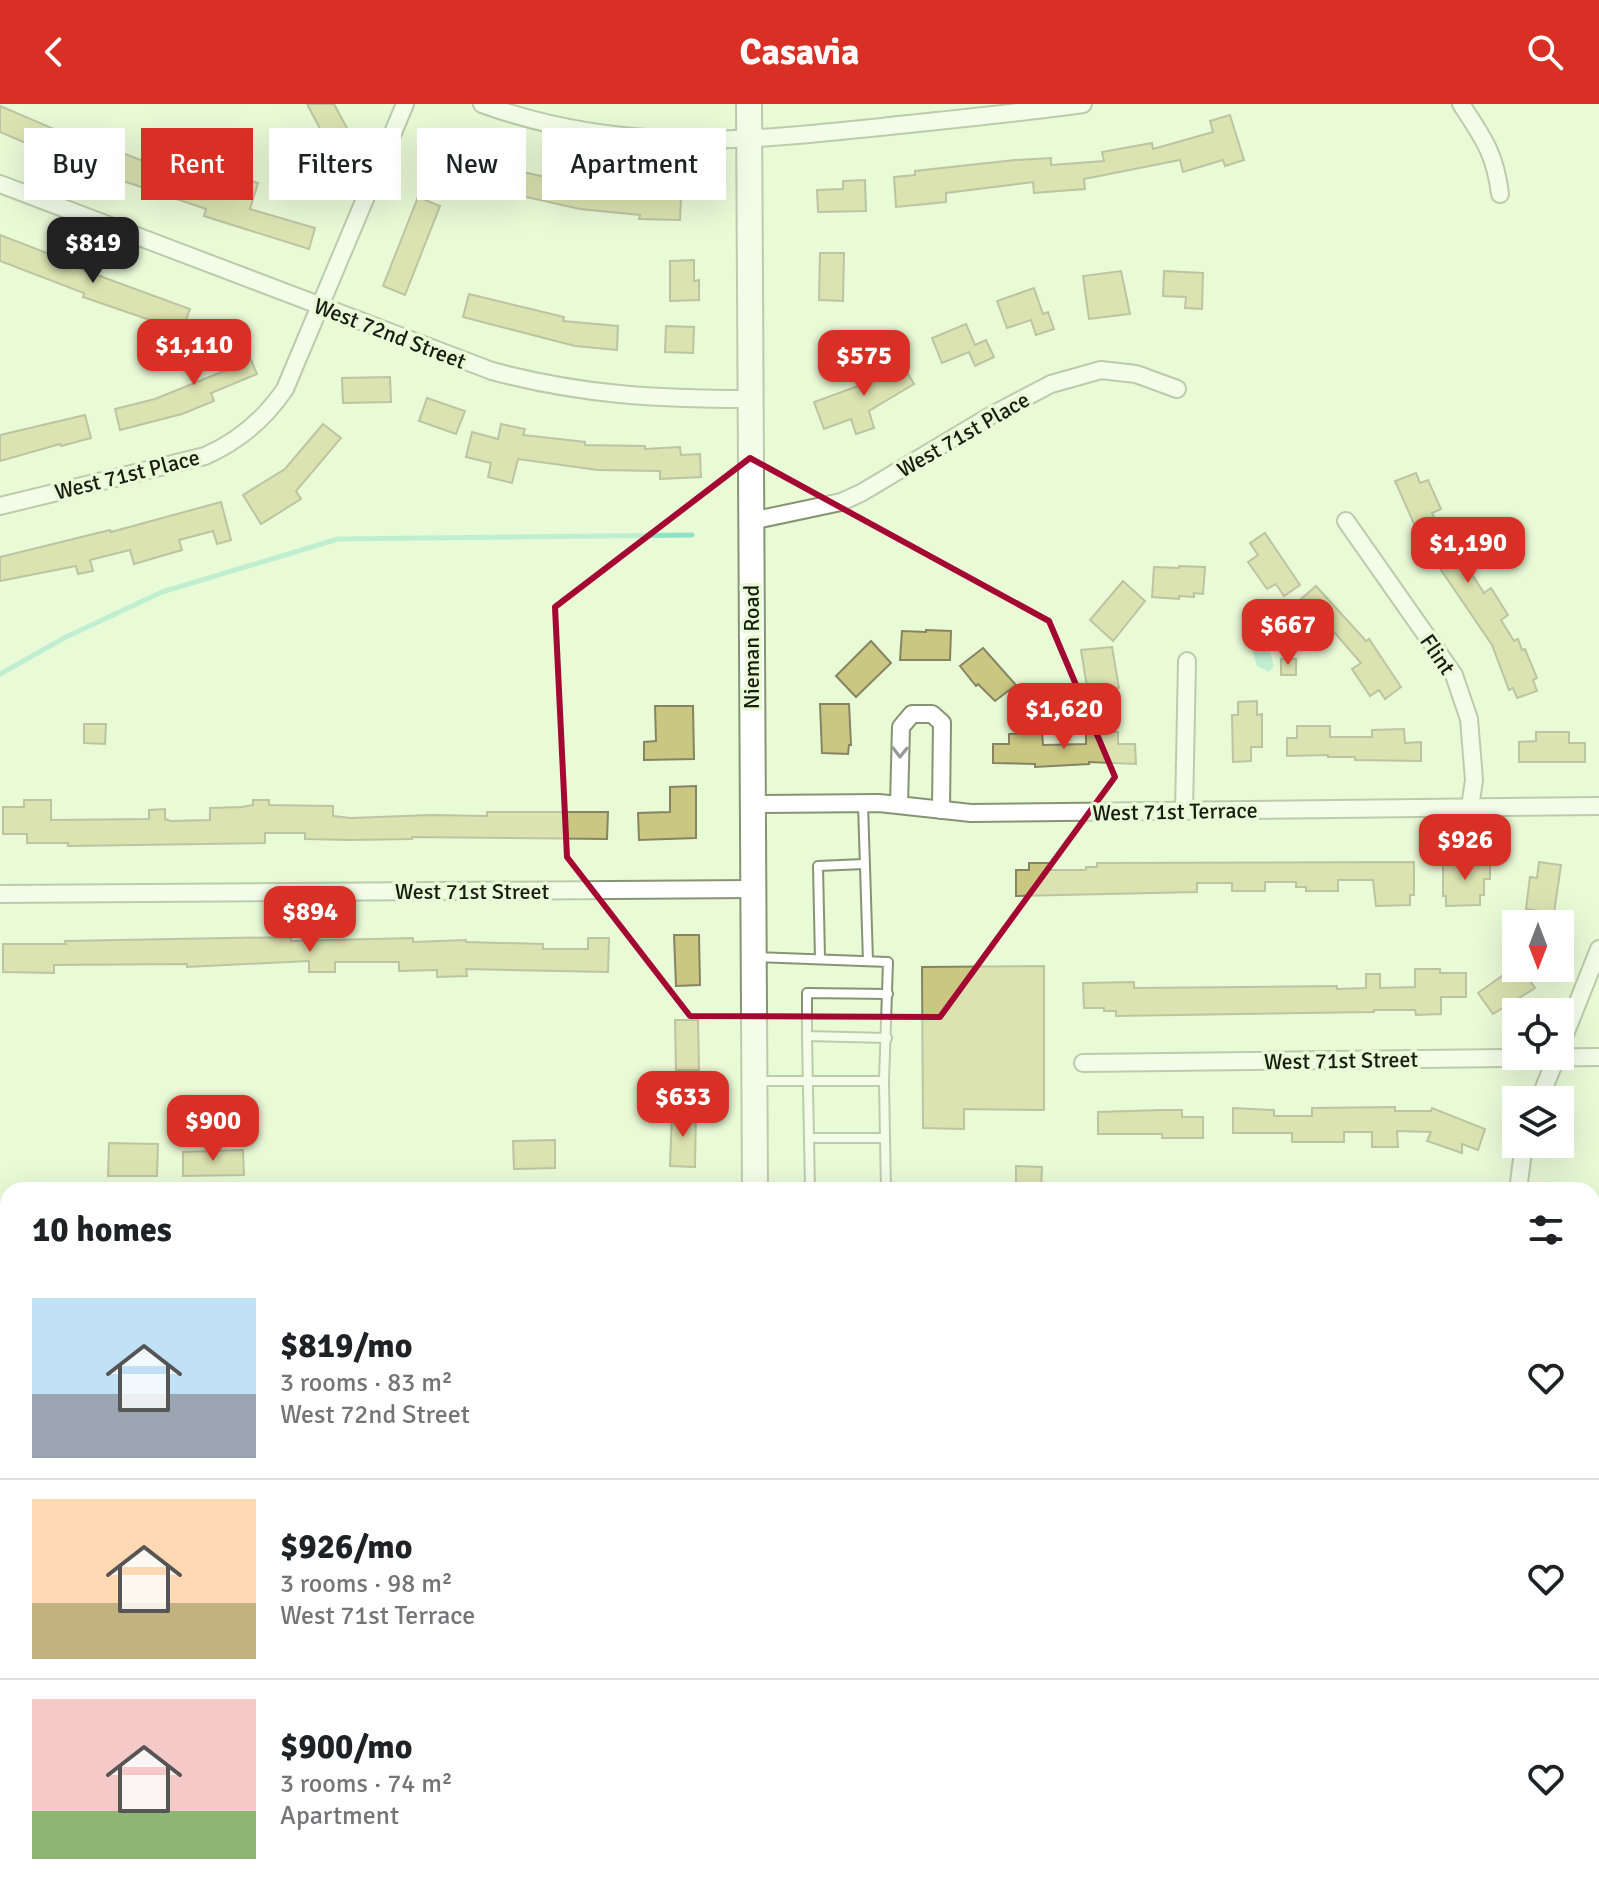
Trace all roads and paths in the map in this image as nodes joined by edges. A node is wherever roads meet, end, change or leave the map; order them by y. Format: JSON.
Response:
{"nodes":[{"id":1,"x":405,"y":104,"type":"edge"},
{"id":2,"x":482,"y":104,"type":"edge"},
{"id":3,"x":749,"y":104,"type":"edge"},
{"id":4,"x":1083,"y":104,"type":"edge"},
{"id":5,"x":1461,"y":104,"type":"edge"},
{"id":6,"x":749,"y":139,"type":"junction"},
{"id":7,"x":0,"y":184,"type":"edge"},
{"id":8,"x":1500,"y":194,"type":"dead end"},
{"id":9,"x":320,"y":307,"type":"junction"},
{"id":10,"x":1177,"y":389,"type":"dead end"},
{"id":11,"x":749,"y":399,"type":"junction"},
{"id":12,"x":0,"y":506,"type":"edge"},
{"id":13,"x":751,"y":521,"type":"junction"},
{"id":14,"x":1346,"y":521,"type":"dead end"},
{"id":15,"x":1187,"y":661,"type":"dead end"},
{"id":16,"x":863,"y":803,"type":"junction"},
{"id":17,"x":752,"y":804,"type":"junction"},
{"id":18,"x":899,"y":805,"type":"junction"},
{"id":19,"x":1599,"y":806,"type":"edge"},
{"id":20,"x":1470,"y":807,"type":"junction"},
{"id":21,"x":941,"y":810,"type":"junction"},
{"id":22,"x":1184,"y":811,"type":"junction"},
{"id":23,"x":864,"y":864,"type":"junction"},
{"id":24,"x":753,"y":889,"type":"junction"},
{"id":25,"x":0,"y":894,"type":"edge"},
{"id":26,"x":1599,"y":949,"type":"edge"},
{"id":27,"x":753,"y":957,"type":"junction"},
{"id":28,"x":820,"y":959,"type":"junction"},
{"id":29,"x":868,"y":961,"type":"junction"},
{"id":30,"x":888,"y":994,"type":"junction"},
{"id":31,"x":1574,"y":1012,"type":"edge"},
{"id":32,"x":807,"y":1036,"type":"junction"},
{"id":33,"x":887,"y":1038,"type":"junction"},
{"id":34,"x":1574,"y":1056,"type":"edge"},
{"id":35,"x":1502,"y":1057,"type":"edge"},
{"id":36,"x":1599,"y":1057,"type":"edge"},
{"id":37,"x":1083,"y":1063,"type":"dead end"},
{"id":38,"x":754,"y":1081,"type":"junction"},
{"id":39,"x":808,"y":1081,"type":"junction"},
{"id":40,"x":884,"y":1081,"type":"junction"},
{"id":41,"x":809,"y":1138,"type":"junction"},
{"id":42,"x":885,"y":1138,"type":"junction"},
{"id":43,"x":1522,"y":1158,"type":"edge"},
{"id":44,"x":755,"y":1182,"type":"edge"},
{"id":45,"x":810,"y":1182,"type":"edge"},
{"id":46,"x":886,"y":1182,"type":"edge"},
{"id":47,"x":1519,"y":1182,"type":"edge"}],
"edges":[{"from":1,"to":9,"type":"street","name":"West 71st Place"},
{"from":2,"to":6,"type":"street"},
{"from":3,"to":6,"type":"main road","name":"Nieman Road"},
{"from":4,"to":6,"type":"street"},
{"from":5,"to":8,"type":"street"},
{"from":6,"to":11,"type":"main road","name":"Nieman Road"},
{"from":7,"to":9,"type":"street","name":"West 72nd Street"},
{"from":9,"to":11,"type":"street","name":"West 72nd Street"},
{"from":9,"to":12,"type":"street","name":"West 71st Place"},
{"from":10,"to":13,"type":"street","name":"West 71st Place"},
{"from":11,"to":13,"type":"main road","name":"Nieman Road"},
{"from":13,"to":17,"type":"main road","name":"Nieman Road"},
{"from":14,"to":20,"type":"street","name":"Flint"},
{"from":15,"to":22,"type":"street"},
{"from":16,"to":17,"type":"street","name":"West 71st Terrace"},
{"from":16,"to":18,"type":"street","name":"West 71st Terrace"},
{"from":16,"to":23,"type":"lane"},
{"from":17,"to":24,"type":"main road","name":"Nieman Road"},
{"from":18,"to":21,"type":"street","name":"West 71st Terrace"},
{"from":21,"to":18,"type":"street","one_way":true},
{"from":19,"to":20,"type":"street","name":"West 71st Terrace"},
{"from":20,"to":22,"type":"street","name":"West 71st Terrace"},
{"from":21,"to":22,"type":"street","name":"West 71st Terrace"},
{"from":23,"to":28,"type":"lane"},
{"from":23,"to":29,"type":"lane"},
{"from":24,"to":25,"type":"street","name":"West 71st Street"},
{"from":24,"to":27,"type":"main road","name":"Nieman Road"},
{"from":26,"to":31,"type":"street"},
{"from":27,"to":28,"type":"lane"},
{"from":27,"to":38,"type":"main road","name":"Nieman Road"},
{"from":28,"to":29,"type":"lane"},
{"from":29,"to":30,"type":"lane"},
{"from":30,"to":32,"type":"lane"},
{"from":30,"to":33,"type":"lane"},
{"from":32,"to":33,"type":"lane"},
{"from":32,"to":39,"type":"lane"},
{"from":33,"to":40,"type":"lane"},
{"from":34,"to":36,"type":"street","name":"West 71st Street"},
{"from":35,"to":37,"type":"street","name":"West 71st Street"},
{"from":38,"to":39,"type":"lane"},
{"from":38,"to":44,"type":"main road","name":"Nieman Road"},
{"from":39,"to":40,"type":"lane"},
{"from":39,"to":41,"type":"lane"},
{"from":40,"to":42,"type":"lane"},
{"from":41,"to":42,"type":"lane"},
{"from":41,"to":45,"type":"lane"},
{"from":42,"to":46,"type":"lane"},
{"from":43,"to":47,"type":"street"}]}
